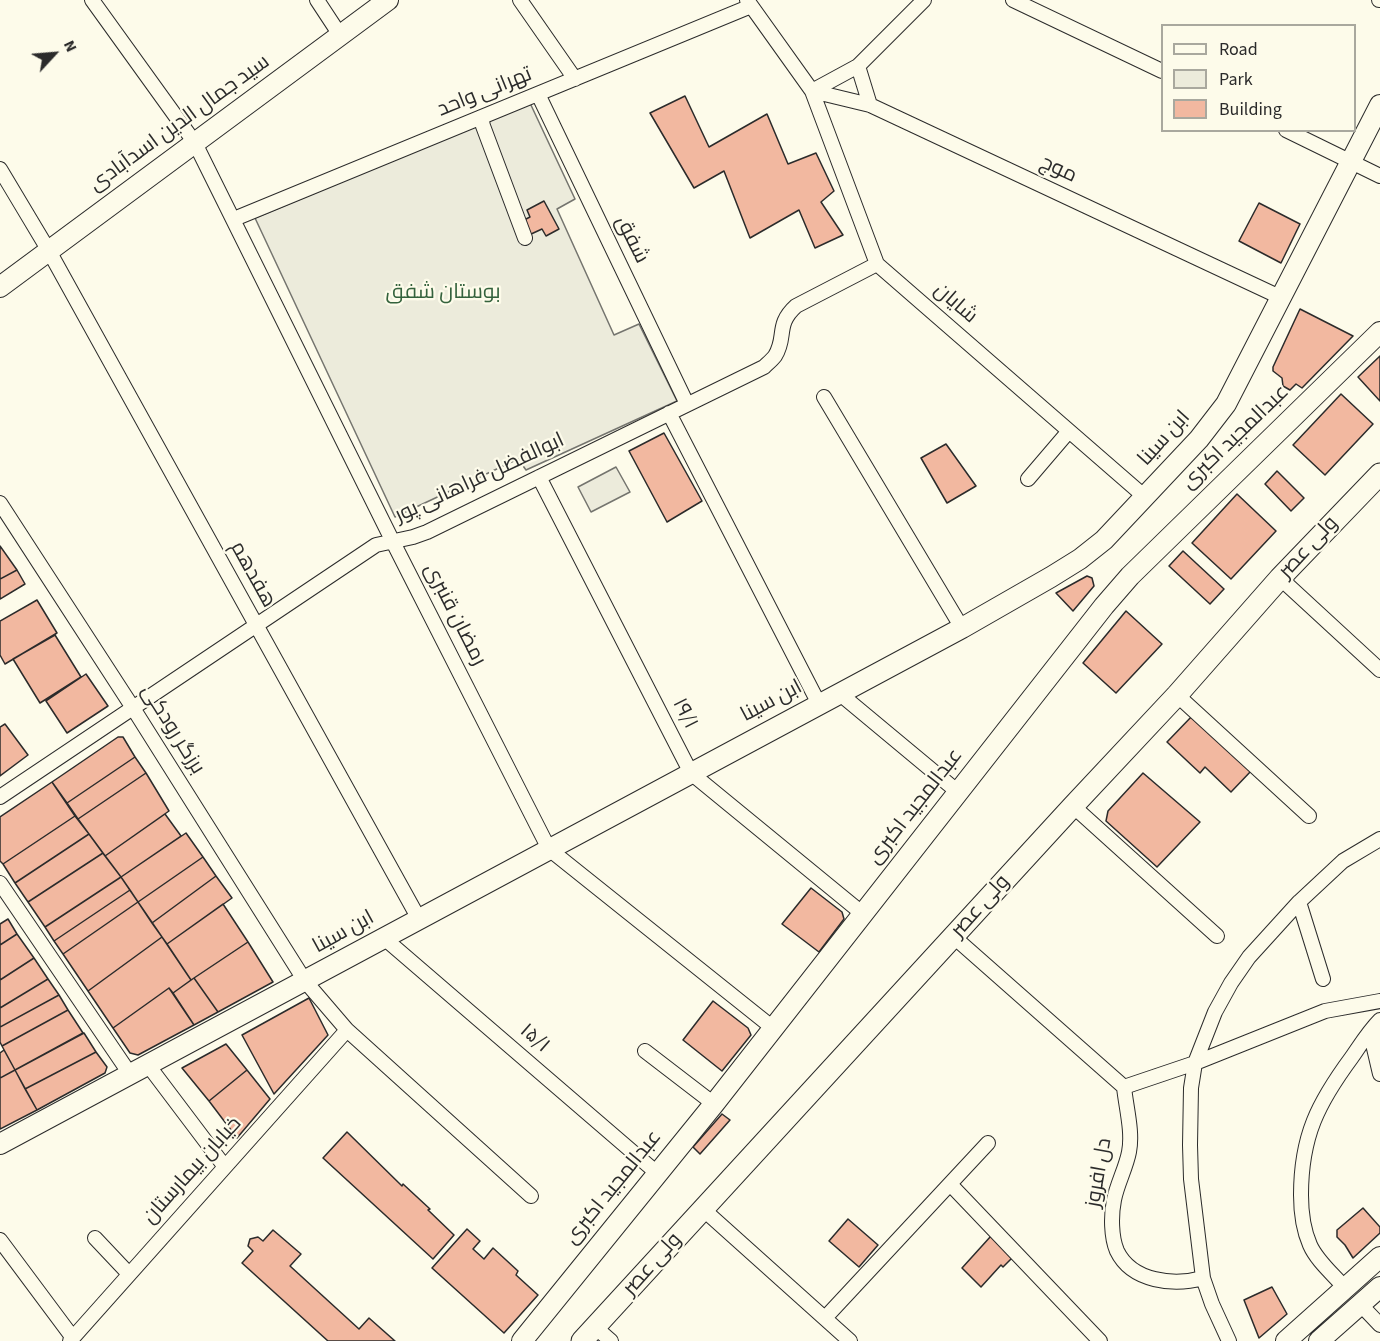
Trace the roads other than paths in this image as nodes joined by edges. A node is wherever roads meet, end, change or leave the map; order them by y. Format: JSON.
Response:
{"nodes":[{"id":1,"x":92,"y":0,"type":"edge"},
{"id":2,"x":317,"y":0,"type":"edge"},
{"id":3,"x":388,"y":0,"type":"edge"},
{"id":4,"x":520,"y":0,"type":"edge"},
{"id":5,"x":924,"y":0,"type":"edge"},
{"id":6,"x":1013,"y":0,"type":"edge"},
{"id":7,"x":749,"y":3,"type":"edge"},
{"id":8,"x":340,"y":35,"type":"junction"},
{"id":9,"x":858,"y":66,"type":"junction"},
{"id":10,"x":1161,"y":72,"type":"edge"},
{"id":11,"x":574,"y":79,"type":"junction"},
{"id":12,"x":812,"y":91,"type":"junction"},
{"id":13,"x":538,"y":94,"type":"junction"},
{"id":14,"x":870,"y":105,"type":"junction"},
{"id":15,"x":1380,"y":105,"type":"edge"},
{"id":16,"x":481,"y":117,"type":"junction"},
{"id":17,"x":1290,"y":132,"type":"edge"},
{"id":18,"x":195,"y":143,"type":"junction"},
{"id":19,"x":1351,"y":162,"type":"junction"},
{"id":20,"x":0,"y":169,"type":"edge"},
{"id":21,"x":1380,"y":176,"type":"edge"},
{"id":22,"x":234,"y":219,"type":"junction"},
{"id":23,"x":525,"y":238,"type":"dead end"},
{"id":24,"x":49,"y":251,"type":"junction"},
{"id":25,"x":877,"y":264,"type":"junction"},
{"id":26,"x":0,"y":287,"type":"edge"},
{"id":27,"x":1282,"y":298,"type":"junction"},
{"id":28,"x":1380,"y":332,"type":"edge"},
{"id":29,"x":825,"y":397,"type":"dead end"},
{"id":30,"x":687,"y":404,"type":"junction"},
{"id":31,"x":669,"y":413,"type":"junction"},
{"id":32,"x":1069,"y":431,"type":"junction"},
{"id":33,"x":1380,"y":474,"type":"edge"},
{"id":34,"x":539,"y":477,"type":"junction"},
{"id":35,"x":1028,"y":479,"type":"dead end"},
{"id":36,"x":1145,"y":497,"type":"junction"},
{"id":37,"x":0,"y":503,"type":"edge"},
{"id":38,"x":393,"y":542,"type":"junction"},
{"id":39,"x":1280,"y":578,"type":"junction"},
{"id":40,"x":256,"y":625,"type":"junction"},
{"id":41,"x":962,"y":628,"type":"junction"},
{"id":42,"x":1380,"y":669,"type":"edge"},
{"id":43,"x":839,"y":693,"type":"junction"},
{"id":44,"x":1178,"y":695,"type":"junction"},
{"id":45,"x":819,"y":704,"type":"junction"},
{"id":46,"x":133,"y":708,"type":"junction"},
{"id":47,"x":691,"y":773,"type":"junction"},
{"id":48,"x":958,"y":792,"type":"junction"},
{"id":49,"x":0,"y":797,"type":"edge"},
{"id":50,"x":1073,"y":806,"type":"junction"},
{"id":51,"x":1309,"y":816,"type":"dead end"},
{"id":52,"x":1380,"y":838,"type":"edge"},
{"id":53,"x":549,"y":849,"type":"junction"},
{"id":54,"x":0,"y":883,"type":"edge"},
{"id":55,"x":1299,"y":902,"type":"junction"},
{"id":56,"x":863,"y":914,"type":"junction"},
{"id":57,"x":419,"y":919,"type":"junction"},
{"id":58,"x":1217,"y":936,"type":"dead end"},
{"id":59,"x":954,"y":937,"type":"junction"},
{"id":60,"x":384,"y":938,"type":"junction"},
{"id":61,"x":1323,"y":979,"type":"dead end"},
{"id":62,"x":305,"y":981,"type":"junction"},
{"id":63,"x":1380,"y":1001,"type":"edge"},
{"id":64,"x":1377,"y":1024,"type":"edge"},
{"id":65,"x":773,"y":1028,"type":"junction"},
{"id":66,"x":347,"y":1030,"type":"junction"},
{"id":67,"x":645,"y":1051,"type":"dead end"},
{"id":68,"x":1195,"y":1063,"type":"junction"},
{"id":69,"x":148,"y":1065,"type":"junction"},
{"id":70,"x":130,"y":1074,"type":"junction"},
{"id":71,"x":1380,"y":1074,"type":"edge"},
{"id":72,"x":1124,"y":1087,"type":"junction"},
{"id":73,"x":714,"y":1104,"type":"junction"},
{"id":74,"x":988,"y":1143,"type":"dead end"},
{"id":75,"x":0,"y":1144,"type":"edge"},
{"id":76,"x":225,"y":1167,"type":"junction"},
{"id":77,"x":657,"y":1173,"type":"junction"},
{"id":78,"x":950,"y":1184,"type":"junction"},
{"id":79,"x":531,"y":1196,"type":"dead end"},
{"id":80,"x":704,"y":1210,"type":"junction"},
{"id":81,"x":95,"y":1238,"type":"dead end"},
{"id":82,"x":0,"y":1240,"type":"edge"},
{"id":83,"x":1380,"y":1257,"type":"edge"},
{"id":84,"x":129,"y":1274,"type":"junction"},
{"id":85,"x":1203,"y":1278,"type":"junction"},
{"id":86,"x":1344,"y":1287,"type":"junction"},
{"id":87,"x":1380,"y":1287,"type":"edge"},
{"id":88,"x":1360,"y":1304,"type":"junction"},
{"id":89,"x":825,"y":1318,"type":"junction"},
{"id":90,"x":1380,"y":1325,"type":"edge"},
{"id":91,"x":596,"y":1336,"type":"edge"},
{"id":92,"x":72,"y":1339,"type":"edge"},
{"id":93,"x":522,"y":1341,"type":"edge"},
{"id":94,"x":850,"y":1341,"type":"edge"},
{"id":95,"x":1100,"y":1341,"type":"edge"},
{"id":96,"x":1229,"y":1341,"type":"edge"},
{"id":97,"x":1286,"y":1341,"type":"edge"},
{"id":98,"x":1319,"y":1341,"type":"edge"}],
"edges":[{"from":1,"to":18,"type":"street","name":"رمضان قنبری"},
{"from":2,"to":8,"type":"street"},
{"from":3,"to":8,"type":"street","name":"سید جمال الدین اسدآبادی"},
{"from":4,"to":11,"type":"street"},
{"from":5,"to":9,"type":"street"},
{"from":6,"to":10,"type":"street"},
{"from":7,"to":11,"type":"street","name":"تهرانی واحد"},
{"from":7,"to":12,"type":"street","name":"شایان"},
{"from":8,"to":18,"type":"street","name":"سید جمال الدین اسدآبادی"},
{"from":9,"to":12,"type":"street"},
{"from":9,"to":14,"type":"street"},
{"from":11,"to":13,"type":"street","name":"تهرانی واحد"},
{"from":12,"to":14,"type":"street","name":"موج"},
{"from":12,"to":25,"type":"street","name":"شایان"},
{"from":13,"to":16,"type":"street","name":"تهرانی واحد"},
{"from":13,"to":30,"type":"street","name":"شفق"},
{"from":14,"to":27,"type":"street","name":"موج"},
{"from":15,"to":19,"type":"street","name":"ابن سینا"},
{"from":16,"to":22,"type":"street","name":"تهرانی واحد"},
{"from":16,"to":23,"type":"street"},
{"from":17,"to":19,"type":"street"},
{"from":18,"to":22,"type":"street","name":"رمضان قنبری"},
{"from":18,"to":24,"type":"street","name":"سید جمال الدین اسدآبادی"},
{"from":19,"to":21,"type":"street"},
{"from":19,"to":27,"type":"street","name":"ابن سینا"},
{"from":20,"to":24,"type":"street","name":"هفدهم"},
{"from":22,"to":38,"type":"street","name":"رمضان قنبری"},
{"from":24,"to":26,"type":"street","name":"سید جمال الدین اسدآبادی"},
{"from":24,"to":40,"type":"street","name":"هفدهم"},
{"from":25,"to":30,"type":"street","name":"ابوالفضل فراهانی پور"},
{"from":25,"to":32,"type":"street","name":"شایان"},
{"from":27,"to":36,"type":"street","name":"ابن سینا"},
{"from":28,"to":48,"type":"street","name":"عبدالمجید اکبری"},
{"from":29,"to":41,"type":"street"},
{"from":30,"to":31,"type":"street","name":"ابوالفضل فراهانی پور"},
{"from":31,"to":34,"type":"street","name":"ابوالفضل فراهانی پور"},
{"from":31,"to":45,"type":"street"},
{"from":32,"to":35,"type":"street"},
{"from":32,"to":36,"type":"street","name":"شایان"},
{"from":33,"to":39,"type":"main road","name":"ولی عصر"},
{"from":34,"to":38,"type":"street","name":"ابوالفضل فراهانی پور"},
{"from":34,"to":47,"type":"street","name":"۱۹/۱"},
{"from":36,"to":41,"type":"street","name":"ابن سینا"},
{"from":37,"to":46,"type":"street","name":"برزگر رودکی"},
{"from":38,"to":40,"type":"street","name":"ابوالفضل فراهانی پور"},
{"from":38,"to":53,"type":"street","name":"رمضان قنبری"},
{"from":39,"to":42,"type":"street"},
{"from":39,"to":44,"type":"main road","name":"ولی عصر"},
{"from":40,"to":46,"type":"street","name":"ابوالفضل فراهانی پور"},
{"from":40,"to":57,"type":"street","name":"هفدهم"},
{"from":41,"to":43,"type":"street","name":"ابن سینا"},
{"from":43,"to":45,"type":"street","name":"ابن سینا"},
{"from":43,"to":48,"type":"street"},
{"from":44,"to":50,"type":"main road","name":"ولی عصر"},
{"from":44,"to":51,"type":"street"},
{"from":45,"to":47,"type":"street","name":"ابن سینا"},
{"from":46,"to":49,"type":"street","name":"ابوالفضل فراهانی پور"},
{"from":46,"to":62,"type":"street","name":"برزگر رودکی"},
{"from":47,"to":53,"type":"street","name":"ابن سینا"},
{"from":47,"to":56,"type":"street","name":"۱۹/۱"},
{"from":48,"to":56,"type":"street","name":"عبدالمجید اکبری"},
{"from":50,"to":58,"type":"street"},
{"from":50,"to":59,"type":"main road","name":"ولی عصر"},
{"from":52,"to":55,"type":"street"},
{"from":53,"to":57,"type":"street","name":"ابن سینا"},
{"from":53,"to":65,"type":"street","name":"رمضان قنبری"},
{"from":54,"to":70,"type":"street"},
{"from":55,"to":61,"type":"street"},
{"from":55,"to":68,"type":"street"},
{"from":56,"to":65,"type":"street","name":"عبدالمجید اکبری"},
{"from":57,"to":60,"type":"street","name":"ابن سینا"},
{"from":59,"to":72,"type":"street"},
{"from":59,"to":80,"type":"main road","name":"ولی عصر"},
{"from":60,"to":62,"type":"street","name":"ابن سینا"},
{"from":60,"to":77,"type":"street","name":"۱۵/۱"},
{"from":62,"to":66,"type":"street","name":"برزگر رودکی"},
{"from":62,"to":69,"type":"street","name":"ابن سینا"},
{"from":63,"to":68,"type":"street"},
{"from":64,"to":71,"type":"street"},
{"from":64,"to":86,"type":"street"},
{"from":65,"to":73,"type":"street","name":"عبدالمجید اکبری"},
{"from":66,"to":76,"type":"street","name":"خیابان بیمارستان"},
{"from":66,"to":79,"type":"street","name":"برزگر رودکی"},
{"from":67,"to":73,"type":"street"},
{"from":68,"to":72,"type":"street"},
{"from":68,"to":85,"type":"street"},
{"from":69,"to":70,"type":"street","name":"ابن سینا"},
{"from":69,"to":76,"type":"street"},
{"from":70,"to":75,"type":"street","name":"ابن سینا"},
{"from":72,"to":85,"type":"street","name":"دل افروز"},
{"from":73,"to":77,"type":"street","name":"عبدالمجید اکبری"},
{"from":74,"to":78,"type":"street"},
{"from":76,"to":84,"type":"street","name":"خیابان بیمارستان"},
{"from":77,"to":93,"type":"street","name":"عبدالمجید اکبری"},
{"from":78,"to":89,"type":"street"},
{"from":78,"to":95,"type":"street"},
{"from":80,"to":89,"type":"street"},
{"from":80,"to":91,"type":"main road","name":"ولی عصر"},
{"from":81,"to":84,"type":"street"},
{"from":82,"to":92,"type":"street"},
{"from":83,"to":86,"type":"street"},
{"from":84,"to":92,"type":"street","name":"خیابان بیمارستان"},
{"from":85,"to":96,"type":"street"},
{"from":86,"to":88,"type":"street"},
{"from":86,"to":97,"type":"street"},
{"from":87,"to":88,"type":"street"},
{"from":88,"to":90,"type":"street"},
{"from":88,"to":98,"type":"street"},
{"from":89,"to":94,"type":"street"}]}
